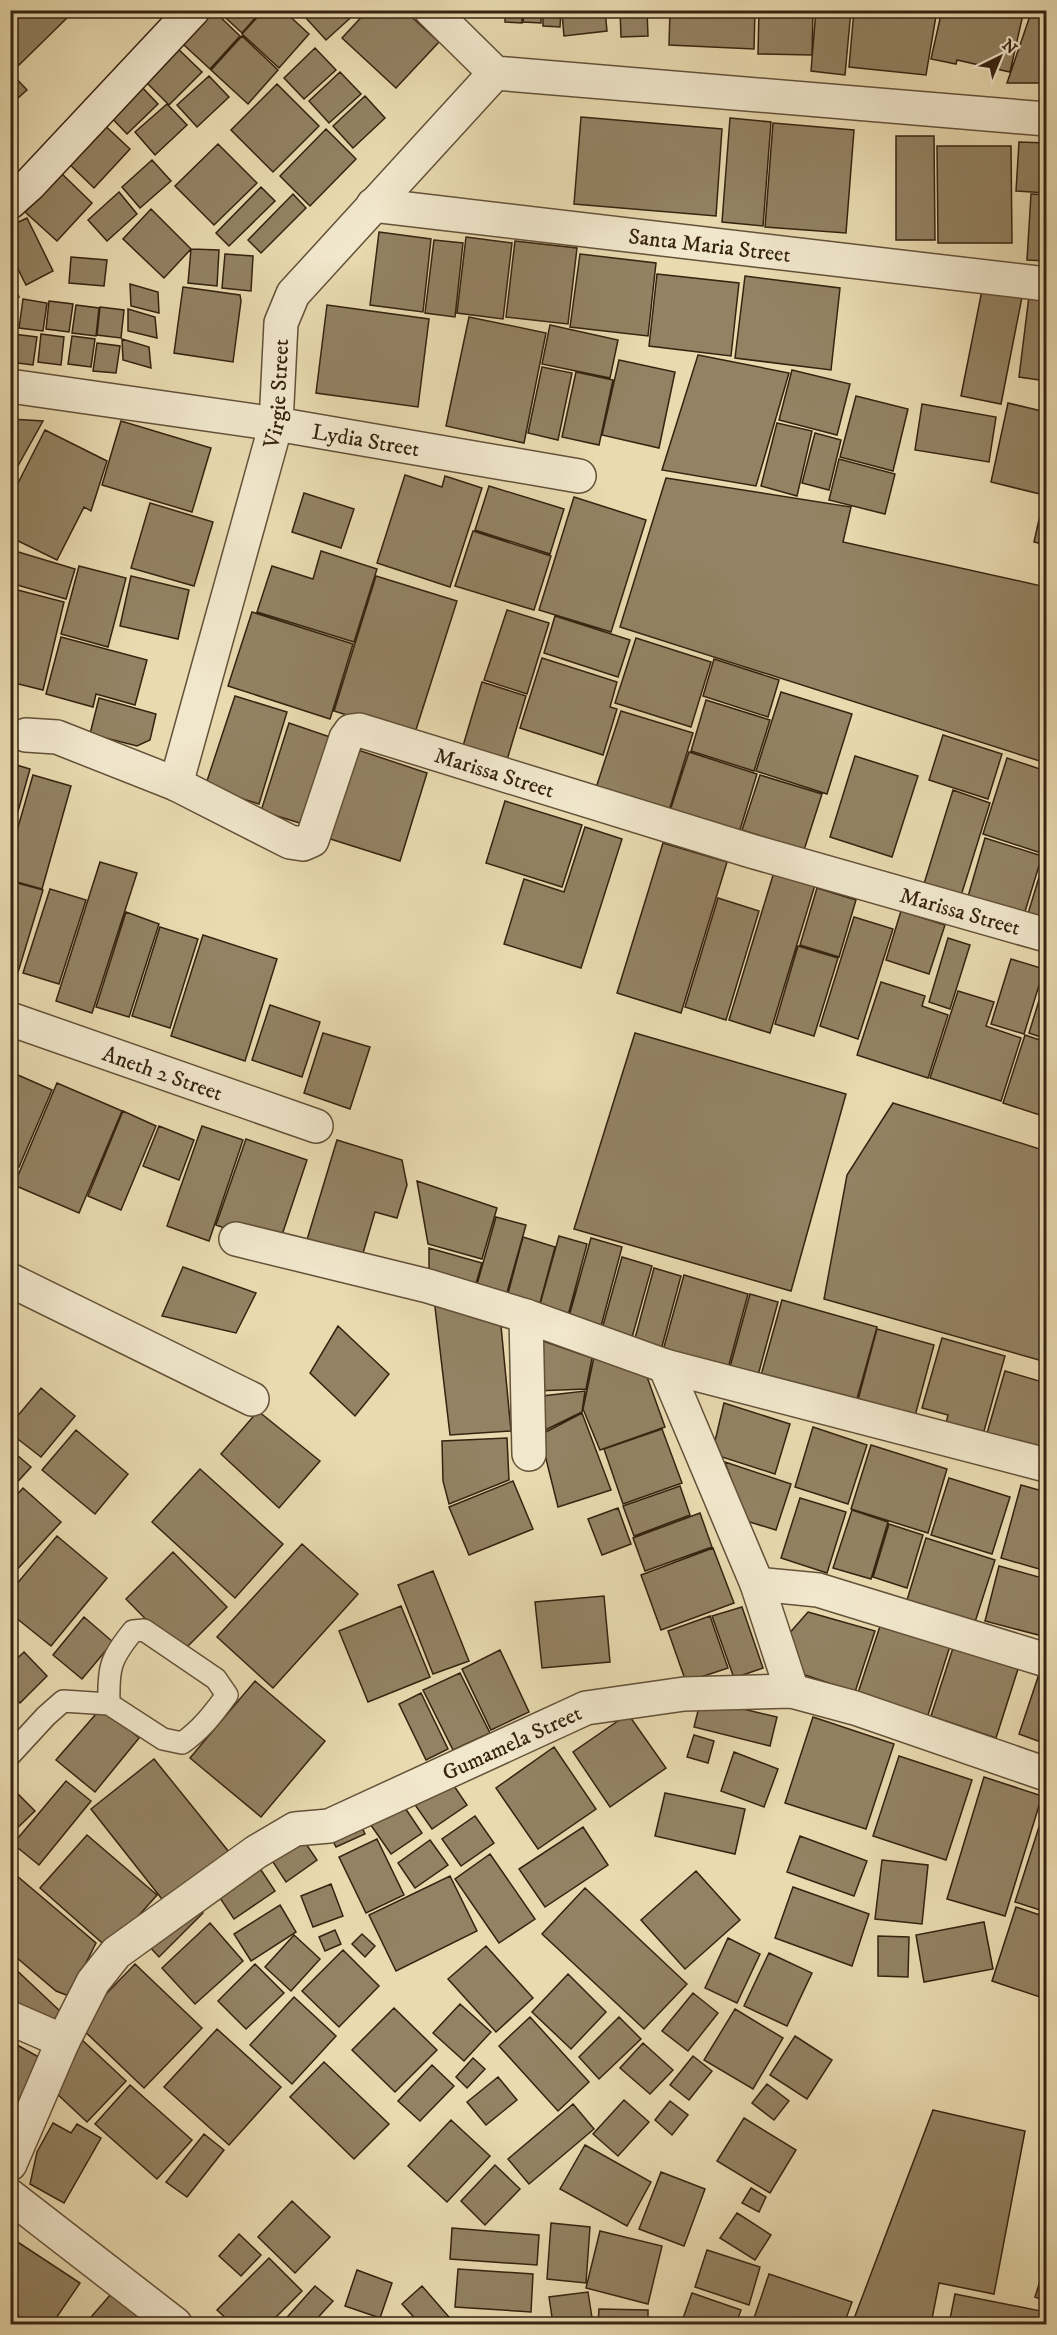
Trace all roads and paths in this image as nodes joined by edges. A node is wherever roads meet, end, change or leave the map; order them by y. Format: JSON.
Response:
{"nodes":[{"id":1,"x":193,"y":10,"type":"edge"},
{"id":2,"x":431,"y":10,"type":"edge"},
{"id":3,"x":495,"y":73,"type":"junction"},
{"id":4,"x":1047,"y":119,"type":"edge"},
{"id":5,"x":10,"y":201,"type":"edge"},
{"id":6,"x":373,"y":205,"type":"junction"},
{"id":7,"x":1047,"y":284,"type":"edge"},
{"id":8,"x":10,"y":386,"type":"edge"},
{"id":9,"x":276,"y":424,"type":"junction"},
{"id":10,"x":579,"y":476,"type":"dead end"},
{"id":11,"x":16,"y":730,"type":"edge"},
{"id":12,"x":177,"y":784,"type":"junction"},
{"id":13,"x":1047,"y":935,"type":"edge"},
{"id":14,"x":10,"y":1019,"type":"edge"},
{"id":15,"x":316,"y":1126,"type":"dead end"},
{"id":16,"x":236,"y":1239,"type":"dead end"},
{"id":17,"x":10,"y":1280,"type":"edge"},
{"id":18,"x":526,"y":1316,"type":"junction"},
{"id":19,"x":665,"y":1366,"type":"junction"},
{"id":20,"x":252,"y":1399,"type":"dead end"},
{"id":21,"x":529,"y":1454,"type":"dead end"},
{"id":22,"x":1047,"y":1464,"type":"edge"},
{"id":23,"x":757,"y":1584,"type":"junction"},
{"id":24,"x":1047,"y":1660,"type":"edge"},
{"id":25,"x":792,"y":1691,"type":"junction"},
{"id":26,"x":109,"y":1704,"type":"junction"},
{"id":27,"x":10,"y":1755,"type":"edge"},
{"id":28,"x":1047,"y":1774,"type":"edge"},
{"id":29,"x":10,"y":2018,"type":"edge"},
{"id":30,"x":63,"y":2041,"type":"junction"},
{"id":31,"x":10,"y":2164,"type":"edge"},
{"id":32,"x":10,"y":2196,"type":"edge"},
{"id":33,"x":175,"y":2325,"type":"edge"}],
"edges":[{"from":1,"to":5,"type":"street"},
{"from":2,"to":3,"type":"street"},
{"from":3,"to":4,"type":"street"},
{"from":3,"to":6,"type":"street","name":"Virgie Street"},
{"from":6,"to":7,"type":"street","name":"Santa Maria Street"},
{"from":6,"to":9,"type":"street","name":"Virgie Street"},
{"from":8,"to":9,"type":"street","name":"Lydia Street"},
{"from":9,"to":10,"type":"street","name":"Lydia Street"},
{"from":9,"to":12,"type":"street","name":"Virgie Street"},
{"from":11,"to":12,"type":"street","name":"Marissa Street"},
{"from":12,"to":13,"type":"street","name":"Marissa Street"},
{"from":14,"to":15,"type":"street","name":"Aneth 2 Street"},
{"from":16,"to":18,"type":"street"},
{"from":17,"to":20,"type":"street"},
{"from":18,"to":19,"type":"street"},
{"from":18,"to":21,"type":"street"},
{"from":19,"to":22,"type":"street"},
{"from":19,"to":23,"type":"street"},
{"from":23,"to":24,"type":"street"},
{"from":23,"to":25,"type":"street"},
{"from":25,"to":28,"type":"street","name":"Gumamela Street"},
{"from":25,"to":30,"type":"street","name":"Gumamela Street"},
{"from":26,"to":26,"type":"lane"},
{"from":26,"to":27,"type":"lane"},
{"from":29,"to":30,"type":"street"},
{"from":30,"to":31,"type":"street","name":"Gumamela Street"},
{"from":32,"to":33,"type":"street"}]}
